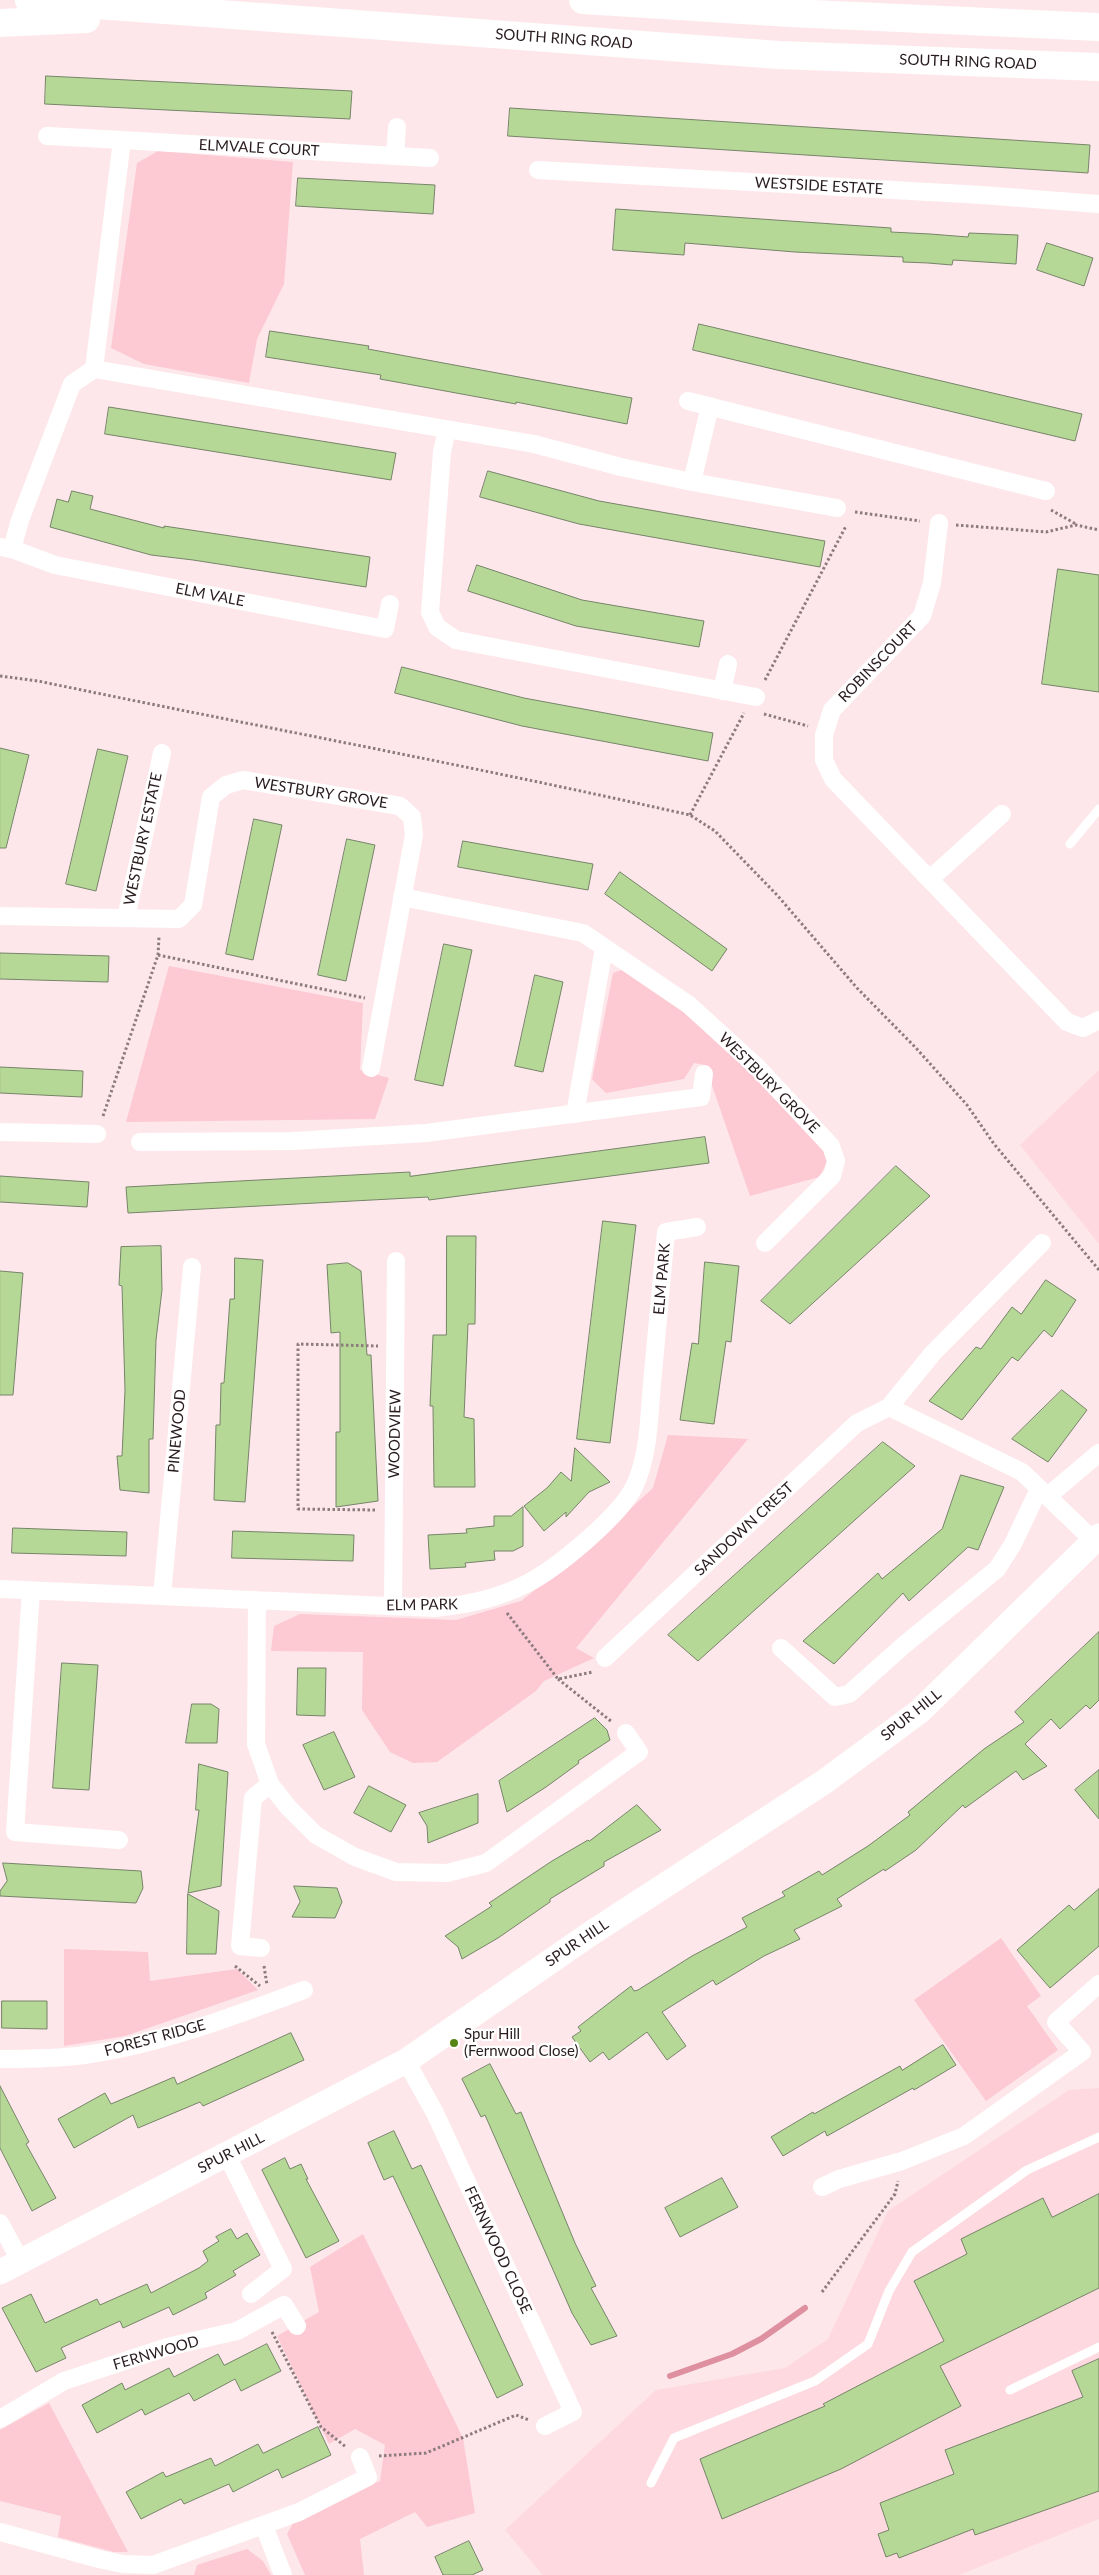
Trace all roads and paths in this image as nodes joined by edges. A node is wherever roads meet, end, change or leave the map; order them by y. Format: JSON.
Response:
{"nodes":[{"id":1,"x":29,"y":0,"type":"edge"},
{"id":2,"x":583,"y":0,"type":"edge"},
{"id":3,"x":694,"y":0,"type":"edge"},
{"id":4,"x":195,"y":12,"type":"junction"},
{"id":5,"x":790,"y":13,"type":"junction"},
{"id":6,"x":0,"y":23,"type":"edge"},
{"id":7,"x":1099,"y":27,"type":"edge"},
{"id":8,"x":1099,"y":67,"type":"edge"},
{"id":9,"x":397,"y":127,"type":"dead end"},
{"id":10,"x":47,"y":136,"type":"dead end"},
{"id":11,"x":122,"y":140,"type":"junction"},
{"id":12,"x":395,"y":156,"type":"junction"},
{"id":13,"x":430,"y":158,"type":"dead end"},
{"id":14,"x":538,"y":170,"type":"dead end"},
{"id":15,"x":1099,"y":204,"type":"edge"},
{"id":16,"x":94,"y":369,"type":"junction"},
{"id":17,"x":688,"y":401,"type":"dead end"},
{"id":18,"x":710,"y":406,"type":"junction"},
{"id":19,"x":447,"y":429,"type":"junction"},
{"id":20,"x":692,"y":482,"type":"junction"},
{"id":21,"x":1046,"y":491,"type":"joint"},
{"id":22,"x":846,"y":514,"type":"junction"},
{"id":23,"x":940,"y":524,"type":"junction"},
{"id":24,"x":1076,"y":524,"type":"junction"},
{"id":25,"x":1099,"y":530,"type":"edge"},
{"id":26,"x":6,"y":548,"type":"edge"},
{"id":27,"x":390,"y":604,"type":"dead end"},
{"id":28,"x":728,"y":664,"type":"dead end"},
{"id":29,"x":0,"y":676,"type":"edge"},
{"id":30,"x":722,"y":691,"type":"junction"},
{"id":31,"x":751,"y":704,"type":"junction"},
{"id":32,"x":826,"y":730,"type":"junction"},
{"id":33,"x":162,"y":753,"type":"dead end"},
{"id":34,"x":1099,"y":809,"type":"edge"},
{"id":35,"x":1002,"y":814,"type":"dead end"},
{"id":36,"x":690,"y":815,"type":"junction"},
{"id":37,"x":1070,"y":844,"type":"dead end"},
{"id":38,"x":930,"y":879,"type":"junction"},
{"id":39,"x":402,"y":897,"type":"junction"},
{"id":40,"x":0,"y":916,"type":"edge"},
{"id":41,"x":126,"y":918,"type":"junction"},
{"id":42,"x":161,"y":919,"type":"junction"},
{"id":43,"x":604,"y":948,"type":"junction"},
{"id":44,"x":158,"y":955,"type":"junction"},
{"id":45,"x":383,"y":1001,"type":"junction"},
{"id":46,"x":1099,"y":1020,"type":"edge"},
{"id":47,"x":371,"y":1068,"type":"dead end"},
{"id":48,"x":704,"y":1074,"type":"dead end"},
{"id":49,"x":575,"y":1114,"type":"junction"},
{"id":50,"x":0,"y":1132,"type":"edge"},
{"id":51,"x":97,"y":1134,"type":"joint"},
{"id":52,"x":140,"y":1142,"type":"dead end"},
{"id":53,"x":697,"y":1227,"type":"dead end"},
{"id":54,"x":765,"y":1243,"type":"dead end"},
{"id":55,"x":1042,"y":1244,"type":"dead end"},
{"id":56,"x":396,"y":1261,"type":"dead end"},
{"id":57,"x":192,"y":1267,"type":"dead end"},
{"id":58,"x":1099,"y":1270,"type":"edge"},
{"id":59,"x":396,"y":1346,"type":"junction"},
{"id":60,"x":889,"y":1408,"type":"junction"},
{"id":61,"x":1099,"y":1453,"type":"edge"},
{"id":62,"x":1044,"y":1492,"type":"junction"},
{"id":63,"x":394,"y":1510,"type":"junction"},
{"id":64,"x":1096,"y":1538,"type":"edge"},
{"id":65,"x":0,"y":1589,"type":"edge"},
{"id":66,"x":31,"y":1590,"type":"junction"},
{"id":67,"x":162,"y":1596,"type":"junction"},
{"id":68,"x":494,"y":1596,"type":"junction"},
{"id":69,"x":257,"y":1600,"type":"junction"},
{"id":70,"x":393,"y":1606,"type":"junction"},
{"id":71,"x":781,"y":1648,"type":"dead end"},
{"id":72,"x":605,"y":1658,"type":"joint"},
{"id":73,"x":558,"y":1679,"type":"junction"},
{"id":74,"x":626,"y":1733,"type":"joint"},
{"id":75,"x":270,"y":1784,"type":"junction"},
{"id":76,"x":119,"y":1840,"type":"dead end"},
{"id":77,"x":240,"y":1946,"type":"junction"},
{"id":78,"x":261,"y":1948,"type":"joint"},
{"id":79,"x":1099,"y":1984,"type":"edge"},
{"id":80,"x":304,"y":1990,"type":"dead end"},
{"id":81,"x":0,"y":2059,"type":"edge"},
{"id":82,"x":406,"y":2061,"type":"junction"},
{"id":83,"x":1099,"y":2137,"type":"edge"},
{"id":84,"x":227,"y":2155,"type":"junction"},
{"id":85,"x":902,"y":2161,"type":"junction"},
{"id":86,"x":822,"y":2188,"type":"dead end"},
{"id":87,"x":0,"y":2223,"type":"edge"},
{"id":88,"x":11,"y":2267,"type":"edge"},
{"id":89,"x":822,"y":2292,"type":"dead end"},
{"id":90,"x":251,"y":2294,"type":"dead end"},
{"id":91,"x":264,"y":2316,"type":"junction"},
{"id":92,"x":296,"y":2326,"type":"dead end"},
{"id":93,"x":1099,"y":2347,"type":"edge"},
{"id":94,"x":1010,"y":2390,"type":"dead end"},
{"id":95,"x":2,"y":2411,"type":"edge"},
{"id":96,"x":545,"y":2426,"type":"joint"},
{"id":97,"x":360,"y":2457,"type":"junction"},
{"id":98,"x":651,"y":2483,"type":"dead end"},
{"id":99,"x":264,"y":2526,"type":"junction"},
{"id":100,"x":0,"y":2532,"type":"edge"},
{"id":101,"x":283,"y":2575,"type":"edge"}],
"edges":[{"from":1,"to":4,"type":"highway","name":"SOUTH RING ROAD"},
{"from":2,"to":5,"type":"highway"},
{"from":3,"to":5,"type":"highway"},
{"from":4,"to":6,"type":"highway"},
{"from":4,"to":8,"type":"highway","name":"SOUTH RING ROAD"},
{"from":5,"to":7,"type":"highway"},
{"from":9,"to":12,"type":"street"},
{"from":10,"to":11,"type":"street","name":"ELMVALE COURT"},
{"from":11,"to":12,"type":"street","name":"ELMVALE COURT"},
{"from":11,"to":16,"type":"street"},
{"from":12,"to":13,"type":"street","name":"ELMVALE COURT"},
{"from":14,"to":15,"type":"street","name":"WESTSIDE ESTATE"},
{"from":16,"to":19,"type":"street"},
{"from":16,"to":26,"type":"street","name":"ELM VALE"},
{"from":17,"to":18,"type":"street"},
{"from":18,"to":20,"type":"street"},
{"from":18,"to":21,"type":"street"},
{"from":19,"to":20,"type":"street"},
{"from":19,"to":30,"type":"street"},
{"from":20,"to":22,"type":"street"},
{"from":21,"to":24,"type":"path"},
{"from":22,"to":23,"type":"path"},
{"from":22,"to":31,"type":"path"},
{"from":23,"to":24,"type":"path"},
{"from":23,"to":32,"type":"street","name":"ROBINSCOURT"},
{"from":24,"to":25,"type":"path"},
{"from":26,"to":27,"type":"street","name":"ELM VALE"},
{"from":28,"to":30,"type":"street"},
{"from":29,"to":36,"type":"path"},
{"from":30,"to":31,"type":"street"},
{"from":31,"to":32,"type":"path"},
{"from":31,"to":36,"type":"path"},
{"from":32,"to":38,"type":"street","name":"ROBINSCOURT"},
{"from":33,"to":41,"type":"street","name":"WESTBURY ESTATE"},
{"from":34,"to":37,"type":"lane"},
{"from":35,"to":38,"type":"street"},
{"from":36,"to":58,"type":"path"},
{"from":38,"to":46,"type":"street","name":"ROBINSCOURT"},
{"from":39,"to":42,"type":"street","name":"WESTBURY GROVE"},
{"from":39,"to":43,"type":"street","name":"WESTBURY GROVE"},
{"from":39,"to":45,"type":"street","name":"WESTBURY GROVE"},
{"from":40,"to":41,"type":"street","name":"WESTBURY ESTATE"},
{"from":41,"to":42,"type":"street","name":"WESTBURY GROVE"},
{"from":42,"to":44,"type":"path"},
{"from":43,"to":49,"type":"street"},
{"from":43,"to":54,"type":"street","name":"WESTBURY GROVE"},
{"from":44,"to":45,"type":"path"},
{"from":44,"to":51,"type":"path"},
{"from":45,"to":47,"type":"street","name":"WESTBURY GROVE"},
{"from":48,"to":49,"type":"street"},
{"from":49,"to":52,"type":"street"},
{"from":50,"to":51,"type":"street"},
{"from":53,"to":68,"type":"street","name":"ELM PARK"},
{"from":55,"to":60,"type":"street","name":"SANDOWN CREST"},
{"from":56,"to":59,"type":"street","name":"WOODVIEW"},
{"from":57,"to":67,"type":"street","name":"PINEWOOD"},
{"from":59,"to":63,"type":"street","name":"WOODVIEW"},
{"from":59,"to":63,"type":"path"},
{"from":60,"to":62,"type":"street"},
{"from":60,"to":72,"type":"street","name":"SANDOWN CREST"},
{"from":61,"to":62,"type":"street"},
{"from":62,"to":64,"type":"street"},
{"from":62,"to":71,"type":"street"},
{"from":63,"to":70,"type":"street","name":"WOODVIEW"},
{"from":64,"to":82,"type":"street","name":"SPUR HILL"},
{"from":65,"to":66,"type":"street","name":"ELM PARK"},
{"from":66,"to":67,"type":"street","name":"ELM PARK"},
{"from":66,"to":76,"type":"street"},
{"from":67,"to":69,"type":"street","name":"ELM PARK"},
{"from":68,"to":70,"type":"street","name":"ELM PARK"},
{"from":68,"to":73,"type":"path"},
{"from":69,"to":70,"type":"street","name":"ELM PARK"},
{"from":69,"to":75,"type":"street"},
{"from":72,"to":73,"type":"path"},
{"from":73,"to":74,"type":"path"},
{"from":74,"to":75,"type":"street"},
{"from":75,"to":77,"type":"street"},
{"from":77,"to":78,"type":"street"},
{"from":77,"to":78,"type":"path"},
{"from":79,"to":85,"type":"street"},
{"from":80,"to":81,"type":"street","name":"FOREST RIDGE"},
{"from":82,"to":84,"type":"street","name":"SPUR HILL"},
{"from":82,"to":96,"type":"street","name":"FERNWOOD CLOSE"},
{"from":83,"to":98,"type":"lane"},
{"from":84,"to":88,"type":"street","name":"SPUR HILL"},
{"from":84,"to":90,"type":"street"},
{"from":85,"to":86,"type":"street"},
{"from":85,"to":89,"type":"path"},
{"from":87,"to":88,"type":"street"},
{"from":91,"to":92,"type":"street","name":"FERNWOOD"},
{"from":91,"to":95,"type":"street","name":"FERNWOOD"},
{"from":91,"to":97,"type":"path"},
{"from":93,"to":94,"type":"lane"},
{"from":96,"to":97,"type":"path"},
{"from":97,"to":99,"type":"street"},
{"from":99,"to":100,"type":"street"},
{"from":99,"to":101,"type":"street"}]}
